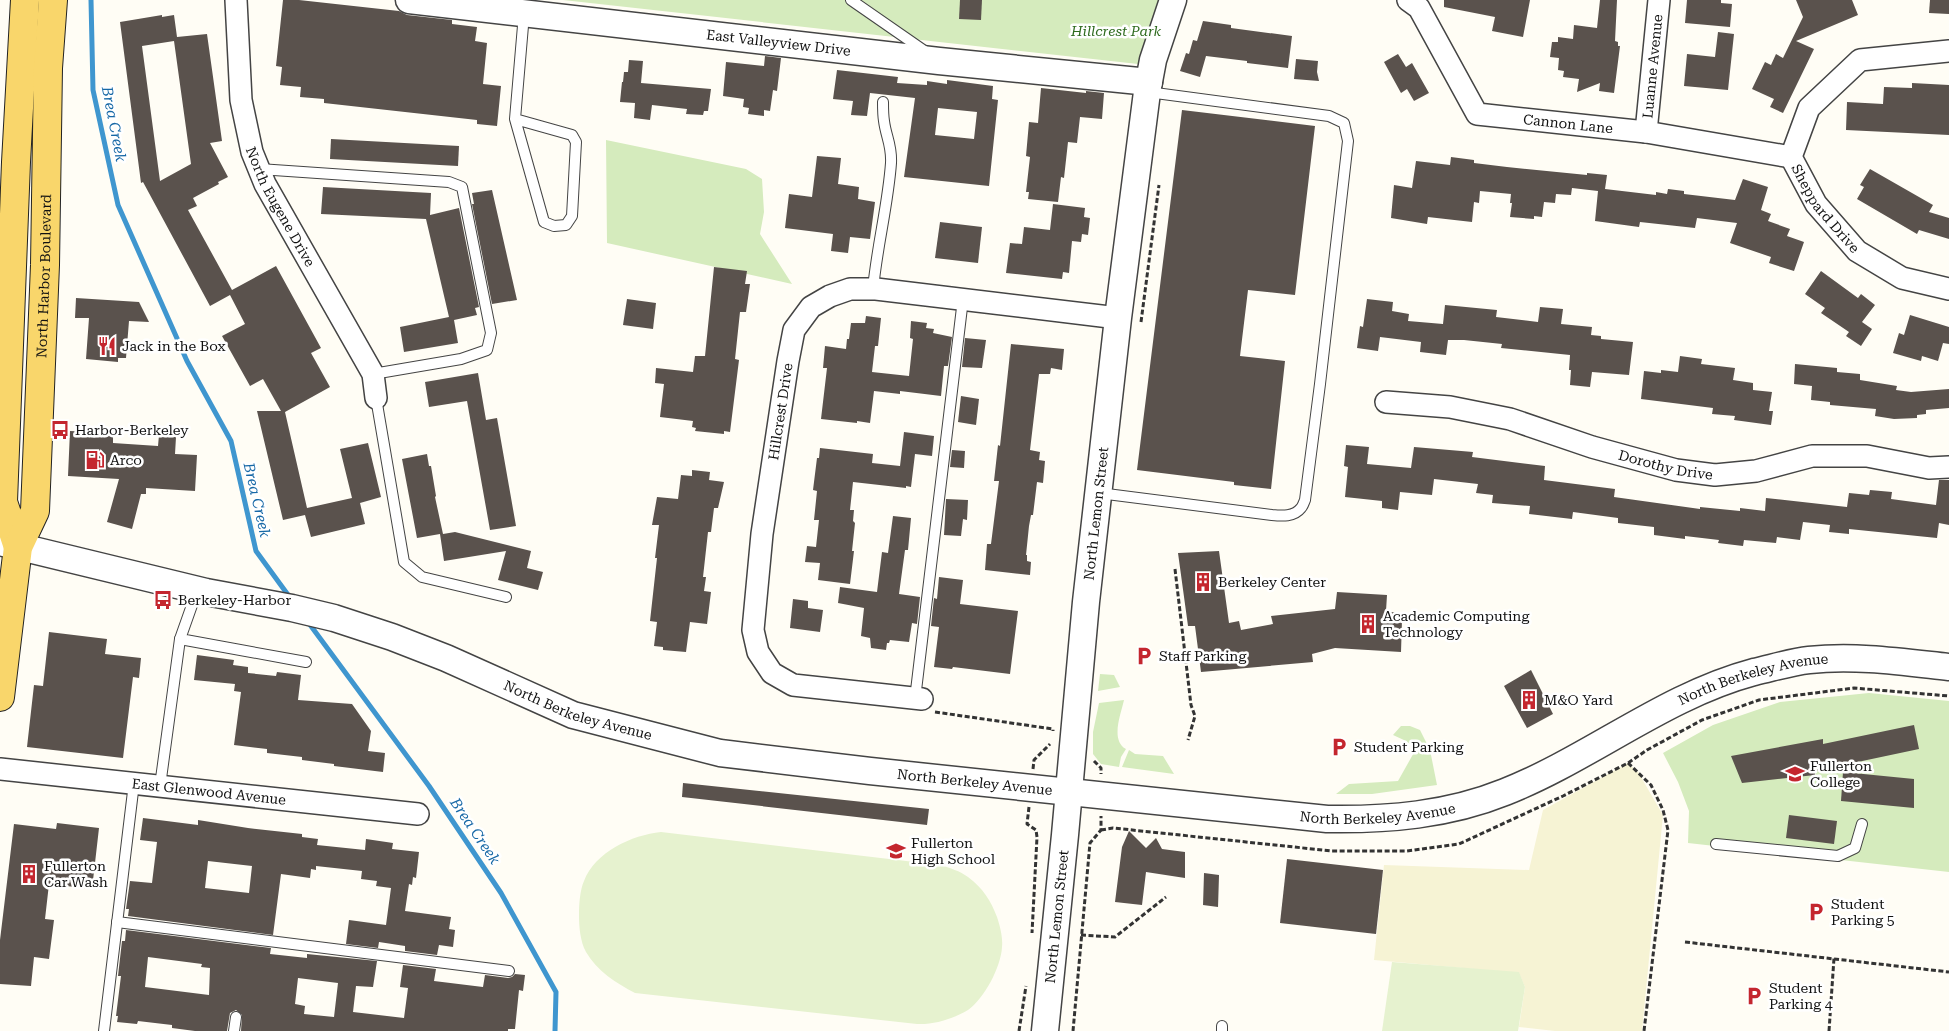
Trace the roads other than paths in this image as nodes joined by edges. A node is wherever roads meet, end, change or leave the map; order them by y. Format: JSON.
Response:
{"nodes":[{"id":1,"x":25,"y":0,"type":"edge"},
{"id":2,"x":53,"y":0,"type":"edge"},
{"id":3,"x":236,"y":0,"type":"edge"},
{"id":4,"x":409,"y":0,"type":"edge"},
{"id":5,"x":851,"y":0,"type":"edge"},
{"id":6,"x":1173,"y":0,"type":"edge"},
{"id":7,"x":1659,"y":0,"type":"edge"},
{"id":8,"x":1417,"y":3,"type":"edge"},
{"id":9,"x":524,"y":13,"type":"junction"},
{"id":10,"x":1949,"y":51,"type":"edge"},
{"id":11,"x":939,"y":61,"type":"junction"},
{"id":12,"x":1148,"y":87,"type":"junction"},
{"id":13,"x":883,"y":102,"type":"dead end"},
{"id":14,"x":515,"y":118,"type":"junction"},
{"id":15,"x":1646,"y":132,"type":"junction"},
{"id":16,"x":1791,"y":157,"type":"junction"},
{"id":17,"x":259,"y":169,"type":"junction"},
{"id":18,"x":6,"y":265,"type":"edge"},
{"id":19,"x":873,"y":289,"type":"junction"},
{"id":20,"x":1949,"y":289,"type":"edge"},
{"id":21,"x":964,"y":299,"type":"junction"},
{"id":22,"x":1130,"y":321,"type":"junction"},
{"id":23,"x":373,"y":374,"type":"junction"},
{"id":24,"x":376,"y":398,"type":"joint"},
{"id":25,"x":1386,"y":402,"type":"dead end"},
{"id":26,"x":1949,"y":467,"type":"edge"},
{"id":27,"x":1099,"y":493,"type":"junction"},
{"id":28,"x":9,"y":545,"type":"edge"},
{"id":29,"x":197,"y":590,"type":"junction"},
{"id":30,"x":506,"y":596,"type":"dead end"},
{"id":31,"x":180,"y":639,"type":"junction"},
{"id":32,"x":306,"y":662,"type":"dead end"},
{"id":33,"x":1949,"y":667,"type":"edge"},
{"id":34,"x":1,"y":686,"type":"edge"},
{"id":35,"x":918,"y":699,"type":"joint"},
{"id":36,"x":0,"y":769,"type":"edge"},
{"id":37,"x":134,"y":783,"type":"junction"},
{"id":38,"x":160,"y":786,"type":"junction"},
{"id":39,"x":1069,"y":791,"type":"junction"},
{"id":40,"x":418,"y":814,"type":"dead end"},
{"id":41,"x":1862,"y":824,"type":"dead end"},
{"id":42,"x":1716,"y":844,"type":"dead end"},
{"id":43,"x":117,"y":922,"type":"junction"},
{"id":44,"x":509,"y":971,"type":"dead end"},
{"id":45,"x":236,"y":1018,"type":"dead end"},
{"id":46,"x":104,"y":1031,"type":"edge"},
{"id":47,"x":234,"y":1031,"type":"edge"},
{"id":48,"x":1046,"y":1031,"type":"edge"}],
"edges":[{"from":1,"to":18,"type":"main road","name":"North Harbor Boulevard"},
{"from":2,"to":28,"type":"main road","name":"North Harbor Boulevard"},
{"from":3,"to":17,"type":"street","name":"North Eugene Drive"},
{"from":4,"to":9,"type":"street","name":"East Valleyview Drive"},
{"from":5,"to":11,"type":"lane"},
{"from":6,"to":12,"type":"street","name":"North Lemon Street"},
{"from":7,"to":15,"type":"street","name":"Luanne Avenue"},
{"from":8,"to":15,"type":"street","name":"Cannon Lane"},
{"from":9,"to":11,"type":"street","name":"East Valleyview Drive"},
{"from":9,"to":14,"type":"lane"},
{"from":10,"to":16,"type":"street","name":"Sheppard Drive"},
{"from":11,"to":12,"type":"street","name":"East Valleyview Drive"},
{"from":12,"to":22,"type":"street","name":"North Lemon Street"},
{"from":12,"to":27,"type":"lane"},
{"from":13,"to":19,"type":"lane"},
{"from":14,"to":14,"type":"lane"},
{"from":15,"to":16,"type":"street","name":"Cannon Lane"},
{"from":16,"to":20,"type":"street","name":"Sheppard Drive"},
{"from":17,"to":23,"type":"street","name":"North Eugene Drive"},
{"from":17,"to":23,"type":"lane"},
{"from":18,"to":28,"type":"main road","name":"North Harbor Boulevard"},
{"from":19,"to":21,"type":"street","name":"Hillcrest Drive"},
{"from":19,"to":35,"type":"street","name":"Hillcrest Drive"},
{"from":21,"to":22,"type":"street","name":"Hillcrest Drive"},
{"from":21,"to":35,"type":"lane"},
{"from":22,"to":27,"type":"street","name":"North Lemon Street"},
{"from":23,"to":24,"type":"street","name":"North Eugene Drive"},
{"from":24,"to":30,"type":"lane"},
{"from":25,"to":26,"type":"street","name":"Dorothy Drive"},
{"from":27,"to":39,"type":"street","name":"North Lemon Street"},
{"from":28,"to":29,"type":"street","name":"North Berkeley Avenue"},
{"from":28,"to":34,"type":"main road","name":"North Harbor Boulevard"},
{"from":29,"to":31,"type":"lane"},
{"from":29,"to":39,"type":"street","name":"North Berkeley Avenue"},
{"from":31,"to":32,"type":"lane"},
{"from":31,"to":38,"type":"lane"},
{"from":33,"to":39,"type":"street","name":"North Berkeley Avenue"},
{"from":36,"to":37,"type":"street","name":"East Glenwood Avenue"},
{"from":37,"to":38,"type":"street","name":"East Glenwood Avenue"},
{"from":37,"to":43,"type":"lane"},
{"from":38,"to":40,"type":"street","name":"East Glenwood Avenue"},
{"from":39,"to":48,"type":"street","name":"North Lemon Street"},
{"from":41,"to":42,"type":"lane"},
{"from":43,"to":44,"type":"lane"},
{"from":43,"to":46,"type":"lane"},
{"from":45,"to":47,"type":"lane"}]}
